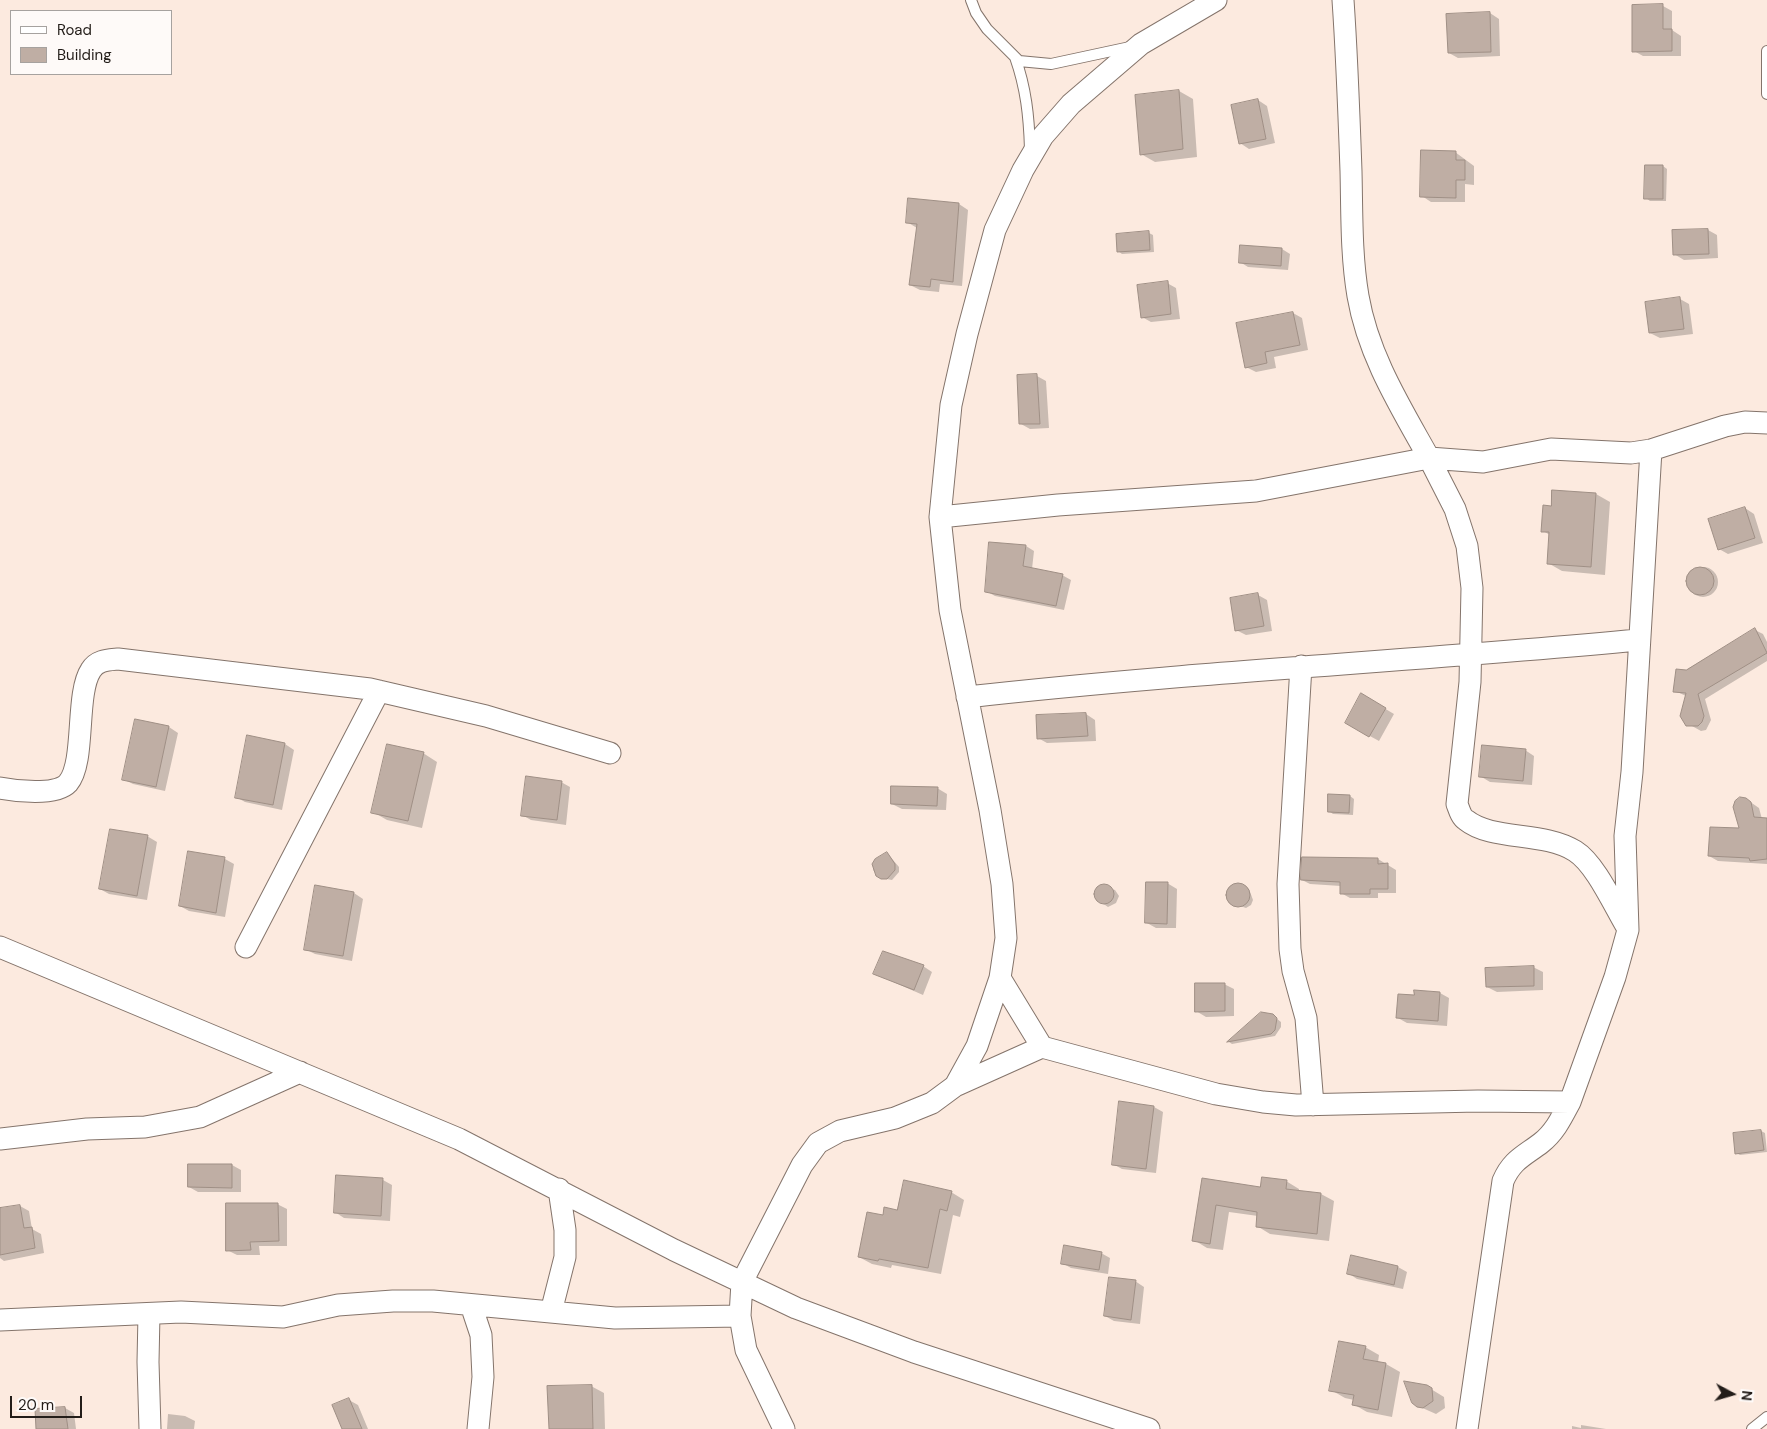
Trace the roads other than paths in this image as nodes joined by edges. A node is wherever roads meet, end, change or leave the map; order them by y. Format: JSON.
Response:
{"nodes":[{"id":1,"x":971,"y":0,"type":"edge"},
{"id":2,"x":1343,"y":0,"type":"edge"},
{"id":3,"x":1207,"y":3,"type":"edge"},
{"id":4,"x":1141,"y":44,"type":"junction"},
{"id":5,"x":1767,"y":51,"type":"edge"},
{"id":6,"x":1014,"y":57,"type":"junction"},
{"id":7,"x":1767,"y":94,"type":"edge"},
{"id":8,"x":1030,"y":157,"type":"junction"},
{"id":9,"x":1767,"y":423,"type":"edge"},
{"id":10,"x":1651,"y":450,"type":"junction"},
{"id":11,"x":1429,"y":458,"type":"junction"},
{"id":12,"x":940,"y":518,"type":"junction"},
{"id":13,"x":1639,"y":640,"type":"junction"},
{"id":14,"x":1470,"y":656,"type":"junction"},
{"id":15,"x":1301,"y":666,"type":"junction"},
{"id":16,"x":378,"y":691,"type":"junction"},
{"id":17,"x":967,"y":697,"type":"junction"},
{"id":18,"x":610,"y":753,"type":"dead end"},
{"id":19,"x":0,"y":788,"type":"edge"},
{"id":20,"x":1628,"y":930,"type":"junction"},
{"id":21,"x":0,"y":947,"type":"edge"},
{"id":22,"x":246,"y":947,"type":"dead end"},
{"id":23,"x":1000,"y":978,"type":"junction"},
{"id":24,"x":1042,"y":1047,"type":"junction"},
{"id":25,"x":300,"y":1072,"type":"junction"},
{"id":26,"x":955,"y":1086,"type":"junction"},
{"id":27,"x":1570,"y":1102,"type":"junction"},
{"id":28,"x":1313,"y":1105,"type":"junction"},
{"id":29,"x":0,"y":1139,"type":"edge"},
{"id":30,"x":558,"y":1189,"type":"junction"},
{"id":31,"x":742,"y":1282,"type":"junction"},
{"id":32,"x":470,"y":1305,"type":"junction"},
{"id":33,"x":551,"y":1312,"type":"junction"},
{"id":34,"x":149,"y":1314,"type":"junction"},
{"id":35,"x":740,"y":1316,"type":"junction"},
{"id":36,"x":0,"y":1320,"type":"edge"},
{"id":37,"x":1767,"y":1417,"type":"edge"},
{"id":38,"x":150,"y":1429,"type":"edge"},
{"id":39,"x":478,"y":1429,"type":"edge"},
{"id":40,"x":784,"y":1429,"type":"edge"},
{"id":41,"x":1149,"y":1429,"type":"edge"},
{"id":42,"x":1467,"y":1429,"type":"edge"},
{"id":43,"x":1752,"y":1429,"type":"edge"}],
"edges":[{"from":1,"to":6,"type":"lane"},
{"from":2,"to":11,"type":"street"},
{"from":3,"to":4,"type":"street"},
{"from":4,"to":6,"type":"lane"},
{"from":4,"to":8,"type":"street"},
{"from":5,"to":7,"type":"lane"},
{"from":6,"to":8,"type":"lane"},
{"from":8,"to":12,"type":"street"},
{"from":9,"to":10,"type":"street"},
{"from":10,"to":11,"type":"street"},
{"from":10,"to":13,"type":"street"},
{"from":11,"to":12,"type":"street"},
{"from":11,"to":14,"type":"street"},
{"from":12,"to":17,"type":"street"},
{"from":13,"to":14,"type":"street"},
{"from":13,"to":20,"type":"street"},
{"from":14,"to":15,"type":"street"},
{"from":14,"to":20,"type":"street"},
{"from":15,"to":17,"type":"street"},
{"from":15,"to":28,"type":"street"},
{"from":16,"to":18,"type":"street"},
{"from":16,"to":19,"type":"street"},
{"from":16,"to":22,"type":"street"},
{"from":17,"to":23,"type":"street"},
{"from":20,"to":27,"type":"street"},
{"from":21,"to":25,"type":"street"},
{"from":23,"to":24,"type":"street"},
{"from":23,"to":26,"type":"street"},
{"from":24,"to":26,"type":"street"},
{"from":24,"to":28,"type":"street"},
{"from":25,"to":29,"type":"street"},
{"from":25,"to":30,"type":"street"},
{"from":26,"to":31,"type":"street"},
{"from":27,"to":28,"type":"street"},
{"from":27,"to":42,"type":"street"},
{"from":30,"to":31,"type":"street"},
{"from":30,"to":33,"type":"street"},
{"from":31,"to":35,"type":"street"},
{"from":31,"to":41,"type":"street"},
{"from":32,"to":33,"type":"street"},
{"from":32,"to":34,"type":"street"},
{"from":32,"to":39,"type":"street"},
{"from":33,"to":35,"type":"street"},
{"from":34,"to":36,"type":"street"},
{"from":34,"to":38,"type":"street"},
{"from":35,"to":40,"type":"street"},
{"from":37,"to":43,"type":"lane"}]}
